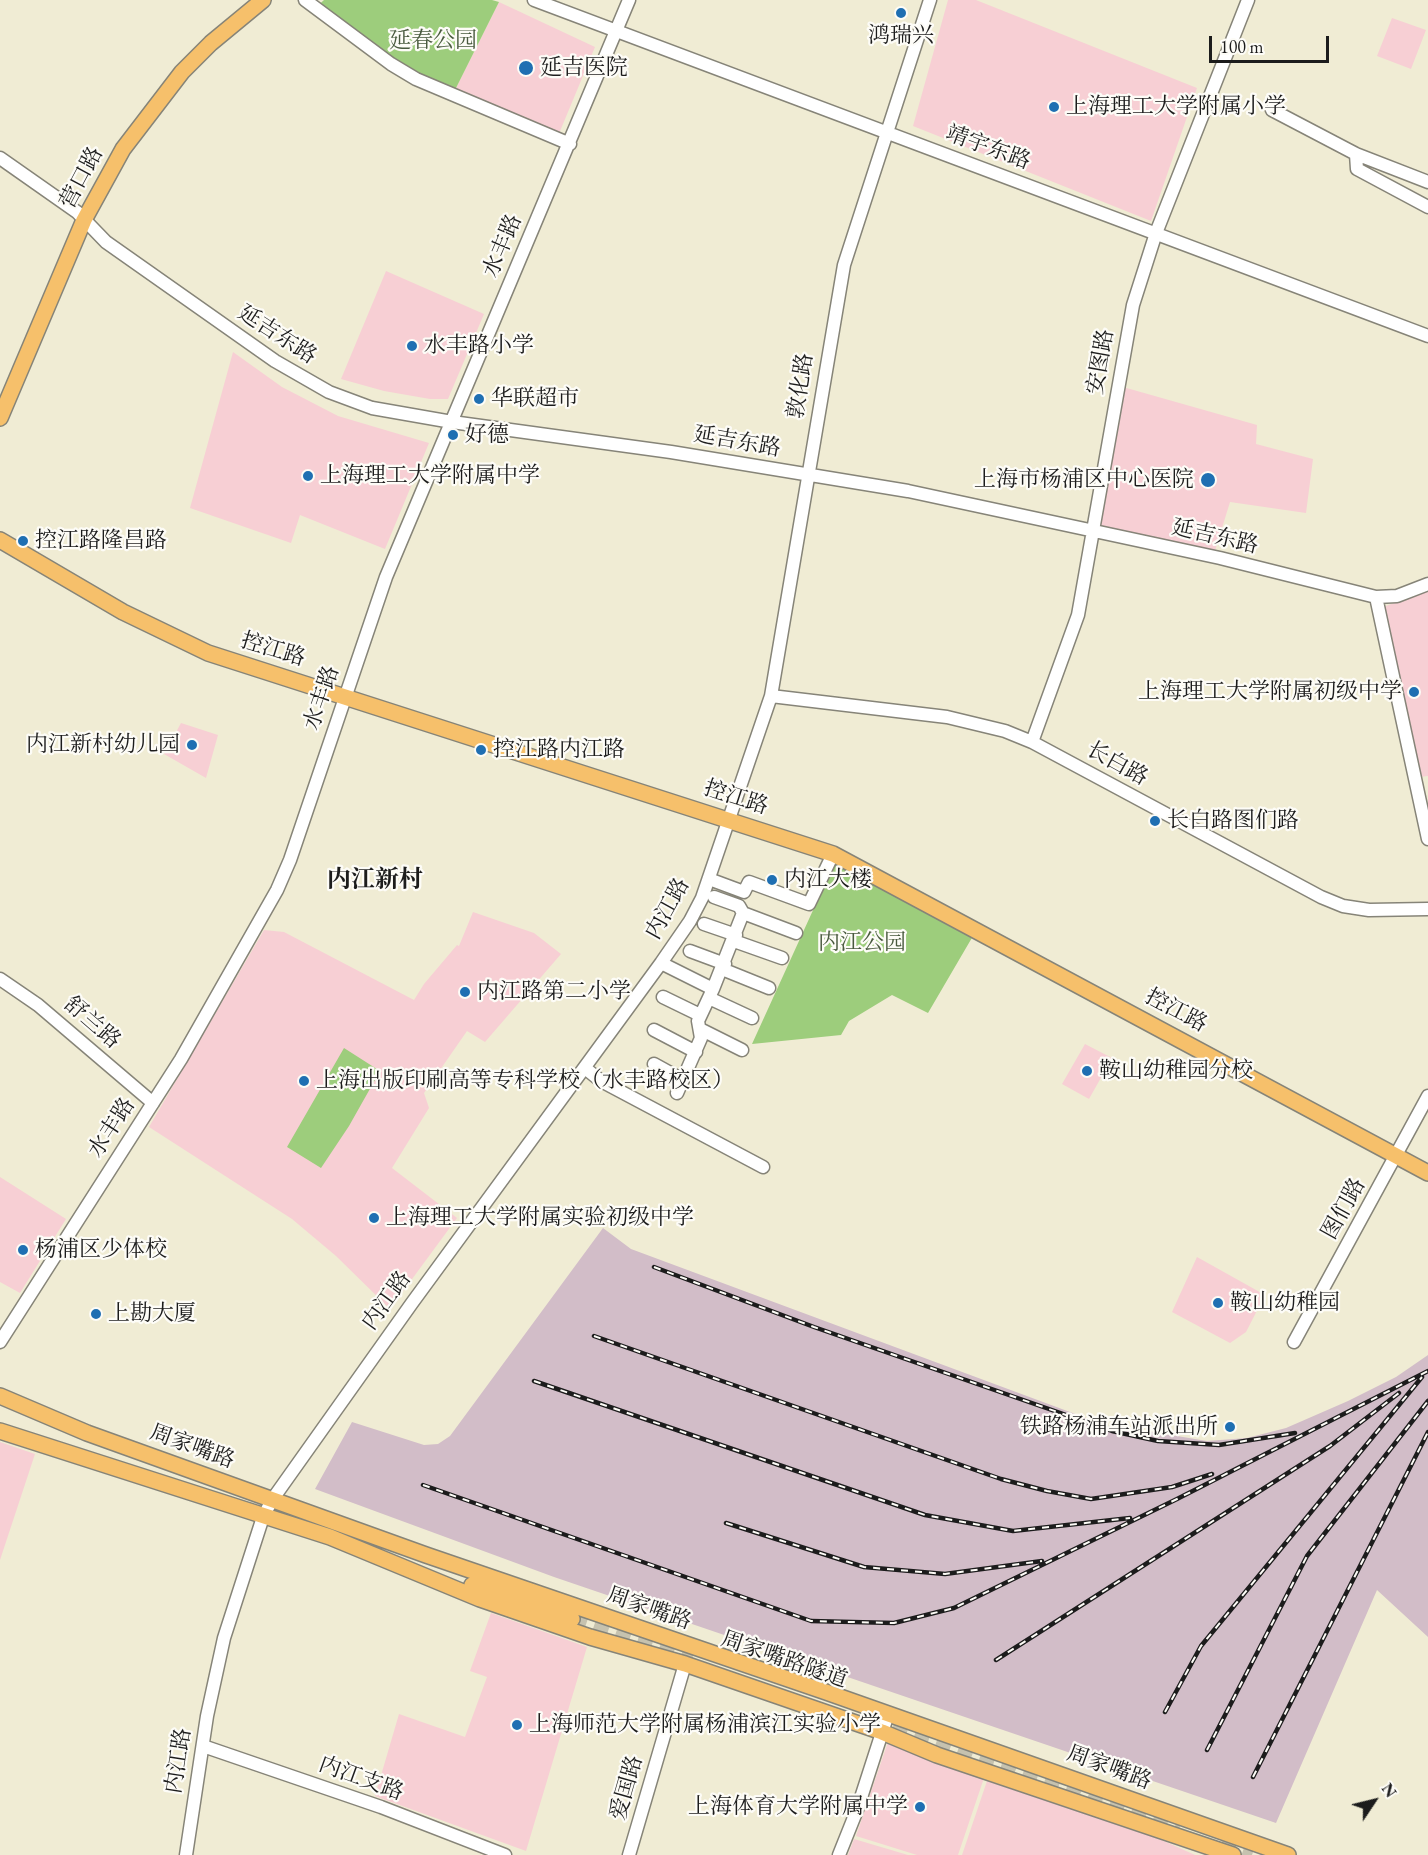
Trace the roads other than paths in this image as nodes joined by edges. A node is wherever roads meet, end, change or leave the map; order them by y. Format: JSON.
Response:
{"nodes":[{"id":1,"x":245,"y":0,"type":"edge"},
{"id":2,"x":263,"y":0,"type":"edge"},
{"id":3,"x":305,"y":0,"type":"edge"},
{"id":4,"x":534,"y":0,"type":"edge"},
{"id":5,"x":628,"y":0,"type":"edge"},
{"id":6,"x":930,"y":0,"type":"edge"},
{"id":7,"x":1248,"y":0,"type":"edge"},
{"id":8,"x":617,"y":33,"type":"junction"},
{"id":9,"x":1272,"y":110,"type":"dead end"},
{"id":10,"x":885,"y":133,"type":"junction"},
{"id":11,"x":570,"y":144,"type":"junction"},
{"id":12,"x":1356,"y":154,"type":"junction"},
{"id":13,"x":0,"y":158,"type":"edge"},
{"id":14,"x":1428,"y":182,"type":"edge"},
{"id":15,"x":1427,"y":204,"type":"edge"},
{"id":16,"x":81,"y":216,"type":"junction"},
{"id":17,"x":1156,"y":233,"type":"junction"},
{"id":18,"x":1428,"y":336,"type":"edge"},
{"id":19,"x":0,"y":398,"type":"edge"},
{"id":20,"x":0,"y":418,"type":"edge"},
{"id":21,"x":452,"y":422,"type":"junction"},
{"id":22,"x":808,"y":476,"type":"junction"},
{"id":23,"x":1093,"y":531,"type":"junction"},
{"id":24,"x":0,"y":540,"type":"edge"},
{"id":25,"x":1428,"y":584,"type":"edge"},
{"id":26,"x":1376,"y":597,"type":"junction"},
{"id":27,"x":771,"y":696,"type":"junction"},
{"id":28,"x":345,"y":697,"type":"junction"},
{"id":29,"x":1032,"y":742,"type":"junction"},
{"id":30,"x":730,"y":819,"type":"junction"},
{"id":31,"x":1428,"y":839,"type":"edge"},
{"id":32,"x":833,"y":854,"type":"junction"},
{"id":33,"x":708,"y":879,"type":"junction"},
{"id":34,"x":714,"y":897,"type":"dead end"},
{"id":35,"x":1428,"y":909,"type":"edge"},
{"id":36,"x":743,"y":913,"type":"junction"},
{"id":37,"x":704,"y":924,"type":"dead end"},
{"id":38,"x":796,"y":933,"type":"dead end"},
{"id":39,"x":735,"y":938,"type":"junction"},
{"id":40,"x":690,"y":951,"type":"dead end"},
{"id":41,"x":782,"y":958,"type":"dead end"},
{"id":42,"x":661,"y":963,"type":"junction"},
{"id":43,"x":723,"y":967,"type":"junction"},
{"id":44,"x":0,"y":979,"type":"edge"},
{"id":45,"x":769,"y":988,"type":"dead end"},
{"id":46,"x":711,"y":994,"type":"junction"},
{"id":47,"x":663,"y":997,"type":"dead end"},
{"id":48,"x":700,"y":1016,"type":"junction"},
{"id":49,"x":752,"y":1018,"type":"dead end"},
{"id":50,"x":700,"y":1029,"type":"junction"},
{"id":51,"x":654,"y":1030,"type":"dead end"},
{"id":52,"x":742,"y":1050,"type":"dead end"},
{"id":53,"x":696,"y":1052,"type":"junction"},
{"id":54,"x":654,"y":1064,"type":"dead end"},
{"id":55,"x":585,"y":1068,"type":"junction"},
{"id":56,"x":683,"y":1080,"type":"junction"},
{"id":57,"x":677,"y":1093,"type":"dead end"},
{"id":58,"x":1428,"y":1096,"type":"edge"},
{"id":59,"x":153,"y":1103,"type":"junction"},
{"id":60,"x":1397,"y":1156,"type":"junction"},
{"id":61,"x":764,"y":1167,"type":"dead end"},
{"id":62,"x":1428,"y":1173,"type":"edge"},
{"id":63,"x":0,"y":1342,"type":"edge"},
{"id":64,"x":1294,"y":1342,"type":"dead end"},
{"id":65,"x":0,"y":1396,"type":"edge"},
{"id":66,"x":0,"y":1406,"type":"edge"},
{"id":67,"x":0,"y":1424,"type":"edge"},
{"id":68,"x":0,"y":1431,"type":"edge"},
{"id":69,"x":87,"y":1433,"type":"junction"},
{"id":70,"x":49,"y":1447,"type":"junction"},
{"id":71,"x":272,"y":1500,"type":"junction"},
{"id":72,"x":263,"y":1517,"type":"junction"},
{"id":73,"x":330,"y":1537,"type":"junction"},
{"id":74,"x":576,"y":1614,"type":"junction"},
{"id":75,"x":685,"y":1664,"type":"junction"},
{"id":76,"x":888,"y":1714,"type":"junction"},
{"id":77,"x":871,"y":1715,"type":"tunnel mouth"},
{"id":78,"x":882,"y":1732,"type":"junction"},
{"id":79,"x":203,"y":1746,"type":"junction"},
{"id":80,"x":186,"y":1855,"type":"edge"},
{"id":81,"x":504,"y":1855,"type":"edge"},
{"id":82,"x":629,"y":1855,"type":"edge"},
{"id":83,"x":839,"y":1855,"type":"edge"},
{"id":84,"x":1233,"y":1855,"type":"tunnel mouth"},
{"id":85,"x":1288,"y":1855,"type":"edge"}],
"edges":[{"from":1,"to":16,"type":"main road","name":"营口路"},
{"from":2,"to":16,"type":"main road","name":"营口路"},
{"from":3,"to":11,"type":"street"},
{"from":4,"to":8,"type":"street","name":"靖宇东路"},
{"from":5,"to":8,"type":"street","name":"水丰路"},
{"from":6,"to":10,"type":"street","name":"敦化路"},
{"from":7,"to":17,"type":"street","name":"安图路"},
{"from":8,"to":10,"type":"street","name":"靖宇东路"},
{"from":8,"to":11,"type":"street","name":"水丰路"},
{"from":9,"to":12,"type":"street"},
{"from":10,"to":17,"type":"street","name":"靖宇东路"},
{"from":10,"to":22,"type":"street","name":"敦化路"},
{"from":11,"to":21,"type":"street","name":"水丰路"},
{"from":12,"to":14,"type":"street"},
{"from":12,"to":15,"type":"street"},
{"from":13,"to":16,"type":"street","name":"延吉东路"},
{"from":16,"to":19,"type":"main road","name":"营口路"},
{"from":16,"to":20,"type":"main road","name":"营口路"},
{"from":16,"to":21,"type":"street","name":"延吉东路"},
{"from":17,"to":18,"type":"street","name":"靖宇东路"},
{"from":17,"to":23,"type":"street","name":"安图路"},
{"from":21,"to":22,"type":"street","name":"延吉东路"},
{"from":21,"to":28,"type":"street","name":"水丰路"},
{"from":22,"to":23,"type":"street","name":"延吉东路"},
{"from":22,"to":27,"type":"street","name":"敦化路"},
{"from":23,"to":26,"type":"street","name":"延吉东路"},
{"from":23,"to":29,"type":"street","name":"安图路"},
{"from":24,"to":28,"type":"main road","name":"控江路"},
{"from":25,"to":26,"type":"street","name":"延吉东路"},
{"from":26,"to":31,"type":"street"},
{"from":27,"to":29,"type":"street","name":"长白路"},
{"from":27,"to":30,"type":"street","name":"敦化路"},
{"from":28,"to":30,"type":"main road","name":"控江路"},
{"from":28,"to":59,"type":"street","name":"水丰路"},
{"from":29,"to":35,"type":"street","name":"长白路"},
{"from":30,"to":32,"type":"main road","name":"控江路"},
{"from":30,"to":33,"type":"street","name":"内江路"},
{"from":32,"to":33,"type":"street"},
{"from":32,"to":60,"type":"main road","name":"控江路"},
{"from":33,"to":42,"type":"street","name":"内江路"},
{"from":34,"to":36,"type":"street"},
{"from":36,"to":38,"type":"street"},
{"from":36,"to":39,"type":"street"},
{"from":37,"to":39,"type":"street"},
{"from":39,"to":41,"type":"street"},
{"from":39,"to":43,"type":"street"},
{"from":40,"to":43,"type":"street"},
{"from":42,"to":46,"type":"street"},
{"from":42,"to":55,"type":"street","name":"内江路"},
{"from":43,"to":45,"type":"street"},
{"from":43,"to":46,"type":"street"},
{"from":44,"to":59,"type":"street","name":"舒兰路"},
{"from":46,"to":48,"type":"street"},
{"from":46,"to":49,"type":"street"},
{"from":47,"to":48,"type":"street"},
{"from":48,"to":50,"type":"street"},
{"from":50,"to":52,"type":"street"},
{"from":50,"to":53,"type":"street"},
{"from":51,"to":53,"type":"street"},
{"from":53,"to":56,"type":"street"},
{"from":54,"to":56,"type":"street"},
{"from":55,"to":61,"type":"street"},
{"from":55,"to":71,"type":"street","name":"内江路"},
{"from":56,"to":57,"type":"street"},
{"from":58,"to":60,"type":"street","name":"图们路"},
{"from":59,"to":63,"type":"street","name":"水丰路"},
{"from":60,"to":62,"type":"main road","name":"控江路"},
{"from":60,"to":64,"type":"street","name":"图们路"},
{"from":65,"to":69,"type":"main road","name":"周家嘴路"},
{"from":66,"to":69,"type":"main road"},
{"from":67,"to":70,"type":"main road"},
{"from":68,"to":70,"type":"main road","name":"周家嘴路"},
{"from":69,"to":71,"type":"main road","name":"周家嘴路"},
{"from":70,"to":72,"type":"main road","name":"周家嘴路"},
{"from":71,"to":72,"type":"street","name":"内江路"},
{"from":71,"to":74,"type":"main road","name":"周家嘴路"},
{"from":72,"to":73,"type":"main road","name":"周家嘴路"},
{"from":72,"to":79,"type":"street","name":"内江路"},
{"from":73,"to":74,"type":"main road","name":"周家嘴路隧道"},
{"from":73,"to":75,"type":"main road","name":"周家嘴路"},
{"from":74,"to":76,"type":"main road","name":"周家嘴路"},
{"from":74,"to":77,"type":"main road","name":"周家嘴路隧道"},
{"from":75,"to":78,"type":"main road","name":"周家嘴路"},
{"from":75,"to":82,"type":"street","name":"爱国路"},
{"from":76,"to":78,"type":"street"},
{"from":76,"to":85,"type":"main road","name":"周家嘴路"},
{"from":78,"to":83,"type":"street"},
{"from":78,"to":84,"type":"main road","name":"周家嘴路"},
{"from":79,"to":80,"type":"street","name":"内江路"},
{"from":79,"to":81,"type":"street","name":"内江支路"}]}
